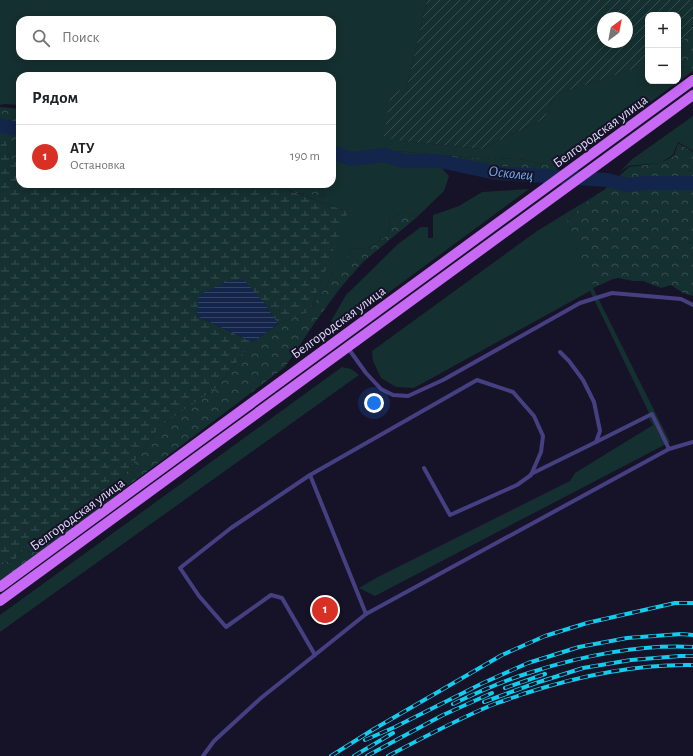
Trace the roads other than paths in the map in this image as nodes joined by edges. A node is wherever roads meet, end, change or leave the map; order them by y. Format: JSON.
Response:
{"nodes":[{"id":1,"x":693,"y":80,"type":"edge"},
{"id":2,"x":693,"y":96,"type":"edge"},
{"id":3,"x":651,"y":111,"type":"junction"},
{"id":4,"x":658,"y":120,"type":"junction"},
{"id":5,"x":693,"y":304,"type":"edge"},
{"id":6,"x":340,"y":338,"type":"junction"},
{"id":7,"x":347,"y":348,"type":"junction"},
{"id":8,"x":560,"y":352,"type":"dead end"},
{"id":9,"x":596,"y":442,"type":"junction"},
{"id":10,"x":693,"y":442,"type":"edge"},
{"id":11,"x":669,"y":449,"type":"junction"},
{"id":12,"x":424,"y":468,"type":"dead end"},
{"id":13,"x":310,"y":475,"type":"junction"},
{"id":14,"x":531,"y":475,"type":"junction"},
{"id":15,"x":0,"y":587,"type":"edge"},
{"id":16,"x":0,"y":601,"type":"edge"},
{"id":17,"x":366,"y":614,"type":"junction"},
{"id":18,"x":315,"y":656,"type":"junction"},
{"id":19,"x":203,"y":756,"type":"edge"}],
"edges":[{"from":1,"to":3,"type":"main road","name":"Белгородская улица"},
{"from":2,"to":4,"type":"main road","name":"Белгородская улица"},
{"from":3,"to":4,"type":"lane"},
{"from":3,"to":6,"type":"main road","name":"Белгородская улица"},
{"from":4,"to":7,"type":"main road","name":"Белгородская улица"},
{"from":5,"to":7,"type":"lane"},
{"from":6,"to":7,"type":"main road"},
{"from":6,"to":15,"type":"main road","name":"Белгородская улица"},
{"from":7,"to":16,"type":"main road","name":"Белгородская улица"},
{"from":8,"to":9,"type":"lane"},
{"from":9,"to":11,"type":"lane"},
{"from":9,"to":14,"type":"lane"},
{"from":10,"to":11,"type":"lane"},
{"from":11,"to":17,"type":"lane"},
{"from":12,"to":14,"type":"lane"},
{"from":13,"to":14,"type":"lane"},
{"from":13,"to":17,"type":"lane"},
{"from":13,"to":18,"type":"lane"},
{"from":17,"to":18,"type":"lane"},
{"from":18,"to":19,"type":"lane"}]}
